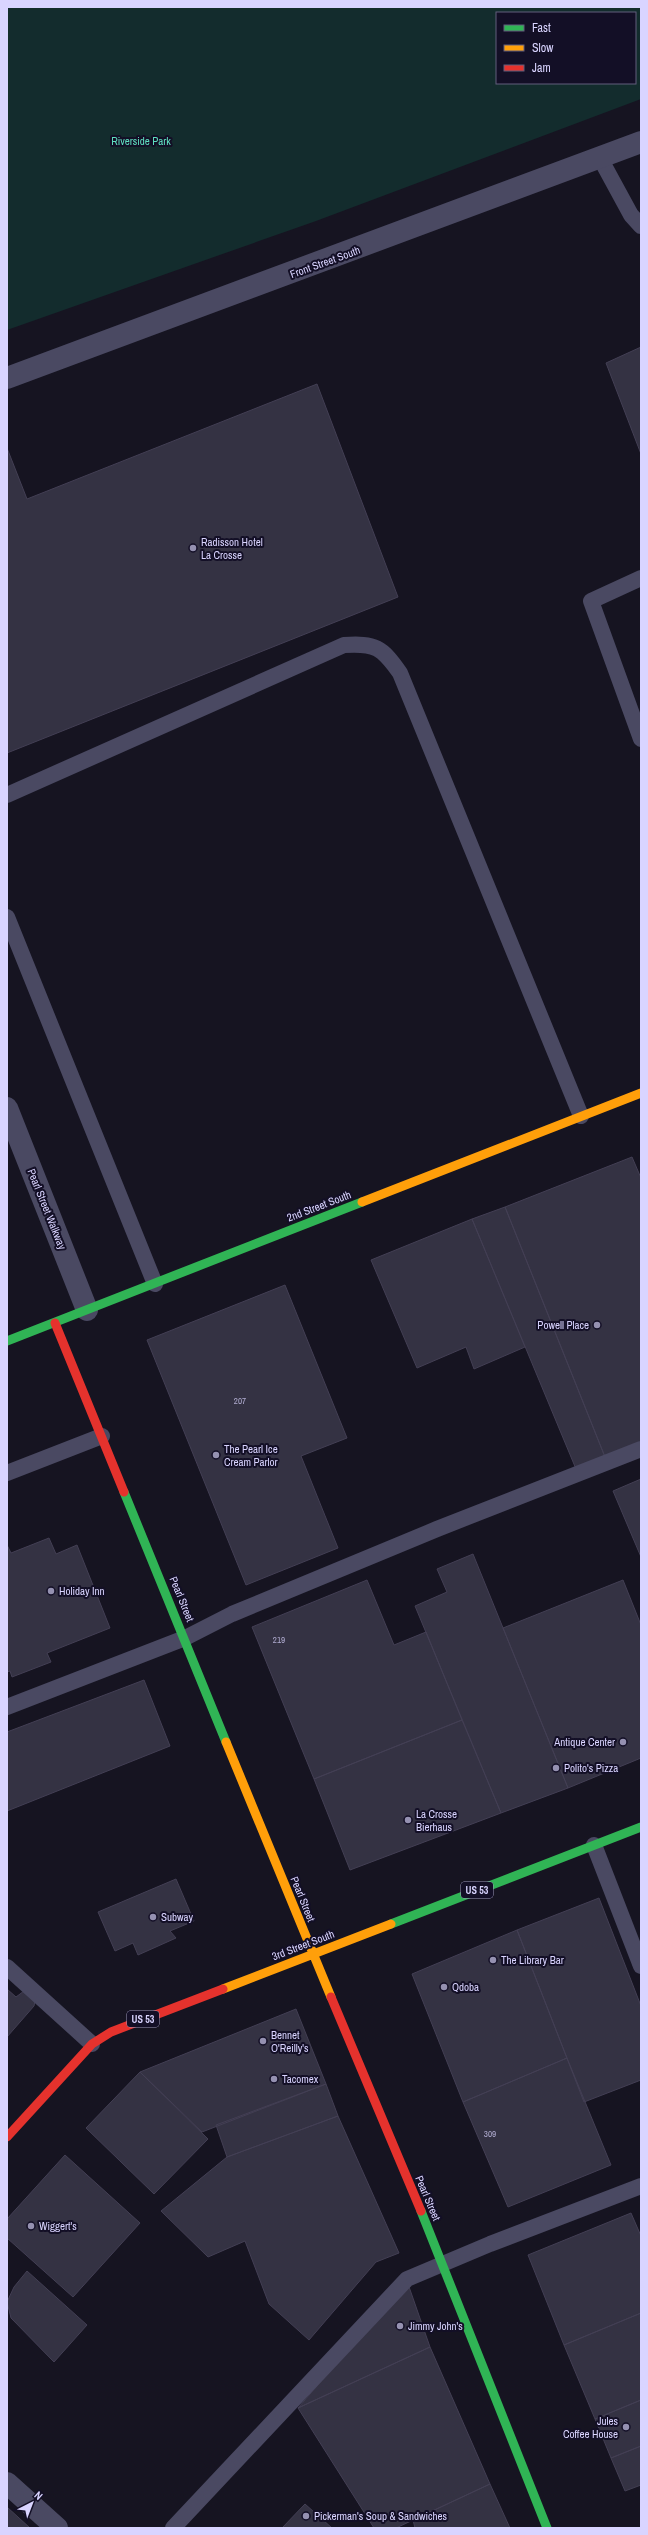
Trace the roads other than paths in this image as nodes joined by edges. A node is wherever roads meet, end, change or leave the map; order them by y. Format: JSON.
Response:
{"nodes":[{"id":1,"x":641,"y":142,"type":"edge"},
{"id":2,"x":600,"y":158,"type":"junction"},
{"id":3,"x":641,"y":226,"type":"edge"},
{"id":4,"x":7,"y":378,"type":"edge"},
{"id":5,"x":641,"y":578,"type":"edge"},
{"id":6,"x":641,"y":739,"type":"edge"},
{"id":7,"x":7,"y":795,"type":"edge"},
{"id":8,"x":7,"y":917,"type":"edge"},
{"id":9,"x":641,"y":1093,"type":"edge"},
{"id":10,"x":7,"y":1108,"type":"edge"},
{"id":11,"x":581,"y":1116,"type":"junction"},
{"id":12,"x":155,"y":1284,"type":"junction"},
{"id":13,"x":87,"y":1310,"type":"junction"},
{"id":14,"x":55,"y":1323,"type":"junction"},
{"id":15,"x":7,"y":1341,"type":"edge"},
{"id":16,"x":102,"y":1436,"type":"junction"},
{"id":17,"x":641,"y":1449,"type":"edge"},
{"id":18,"x":7,"y":1473,"type":"edge"},
{"id":19,"x":185,"y":1638,"type":"junction"},
{"id":20,"x":7,"y":1707,"type":"edge"},
{"id":21,"x":641,"y":1827,"type":"edge"},
{"id":22,"x":594,"y":1845,"type":"junction"},
{"id":23,"x":313,"y":1954,"type":"junction"},
{"id":24,"x":641,"y":1966,"type":"edge"},
{"id":25,"x":7,"y":1967,"type":"edge"},
{"id":26,"x":92,"y":2044,"type":"junction"},
{"id":27,"x":7,"y":2137,"type":"edge"},
{"id":28,"x":641,"y":2186,"type":"edge"},
{"id":29,"x":443,"y":2263,"type":"junction"},
{"id":30,"x":7,"y":2483,"type":"edge"},
{"id":31,"x":57,"y":2528,"type":"edge"},
{"id":32,"x":173,"y":2528,"type":"edge"},
{"id":33,"x":547,"y":2528,"type":"edge"}],
"edges":[{"from":1,"to":2,"type":"street","name":"Front Street South"},
{"from":2,"to":3,"type":"lane"},
{"from":2,"to":4,"type":"street","name":"Front Street South"},
{"from":5,"to":6,"type":"lane"},
{"from":7,"to":11,"type":"lane"},
{"from":8,"to":12,"type":"lane"},
{"from":9,"to":11,"type":"main road","name":"2nd Street South"},
{"from":10,"to":13,"type":"street","name":"Pearl Street Walkway"},
{"from":11,"to":12,"type":"main road","name":"2nd Street South"},
{"from":12,"to":13,"type":"main road","name":"2nd Street South"},
{"from":13,"to":14,"type":"main road","name":"2nd Street South"},
{"from":14,"to":15,"type":"main road","name":"2nd Street South"},
{"from":14,"to":16,"type":"main road","name":"Pearl Street"},
{"from":16,"to":18,"type":"lane"},
{"from":16,"to":19,"type":"main road","name":"Pearl Street"},
{"from":17,"to":19,"type":"lane"},
{"from":19,"to":20,"type":"lane"},
{"from":19,"to":23,"type":"main road","name":"Pearl Street"},
{"from":21,"to":22,"type":"main road","name":"3rd Street South","number":"US 53"},
{"from":22,"to":23,"type":"main road","name":"3rd Street South","number":"US 53"},
{"from":22,"to":24,"type":"lane"},
{"from":23,"to":26,"type":"main road","name":"3rd Street South","number":"US 53"},
{"from":23,"to":29,"type":"main road","name":"Pearl Street"},
{"from":25,"to":26,"type":"lane"},
{"from":26,"to":27,"type":"main road","name":"3rd Street South","number":"US 53"},
{"from":28,"to":29,"type":"lane"},
{"from":29,"to":32,"type":"lane"},
{"from":29,"to":33,"type":"main road","name":"Pearl Street"},
{"from":30,"to":31,"type":"street"}]}
